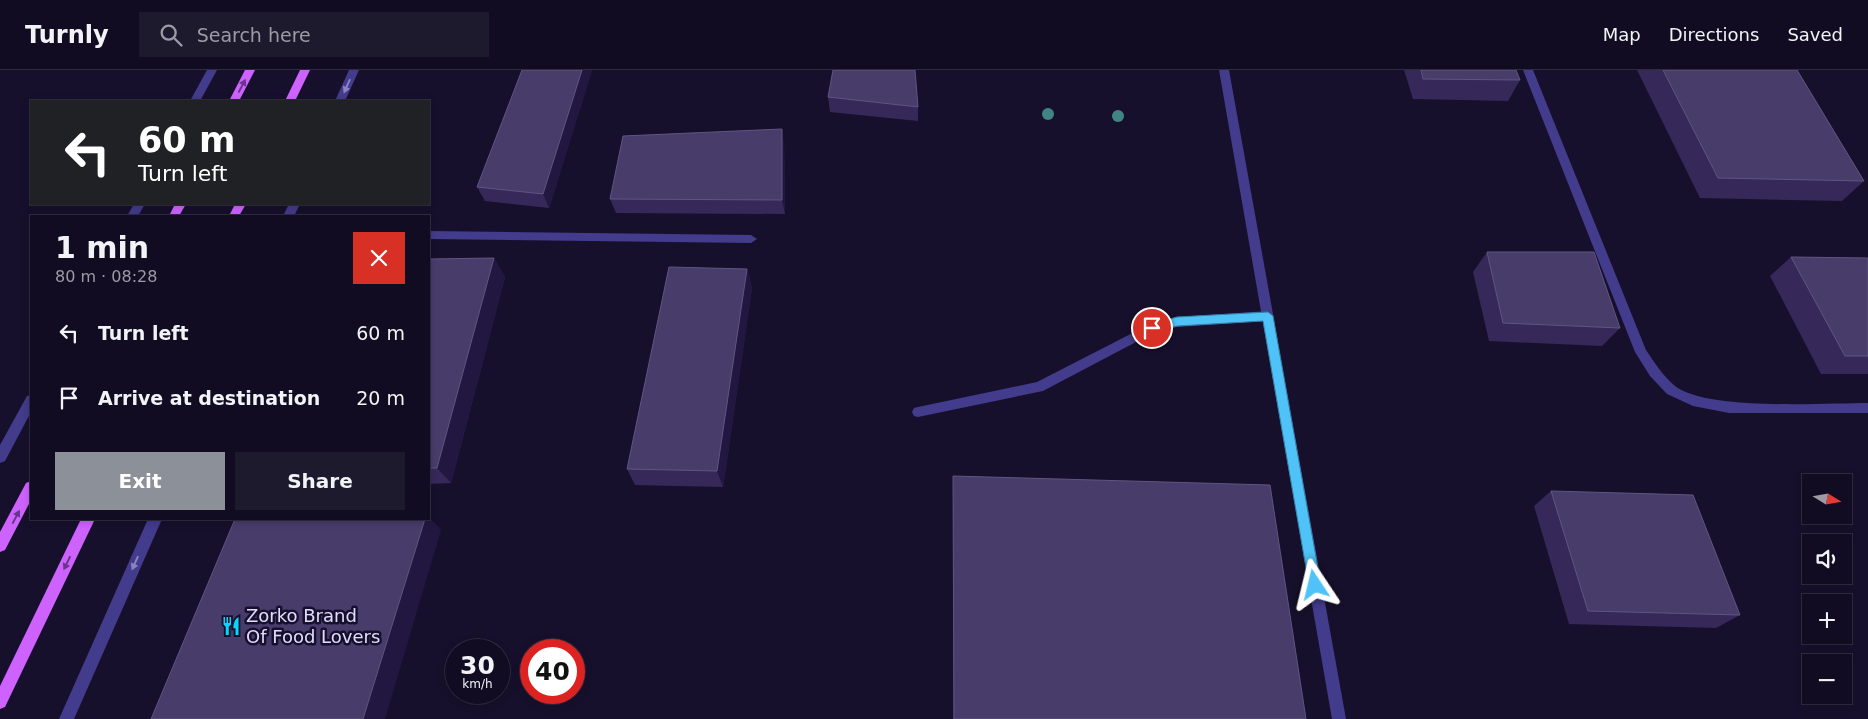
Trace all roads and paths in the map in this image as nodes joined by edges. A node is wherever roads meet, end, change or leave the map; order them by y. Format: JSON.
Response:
{"nodes":[{"id":1,"x":212,"y":70,"type":"edge"},
{"id":2,"x":250,"y":70,"type":"edge"},
{"id":3,"x":305,"y":70,"type":"edge"},
{"id":4,"x":354,"y":70,"type":"edge"},
{"id":5,"x":1224,"y":70,"type":"edge"},
{"id":6,"x":1528,"y":70,"type":"edge"},
{"id":7,"x":196,"y":100,"type":"edge"},
{"id":8,"x":235,"y":100,"type":"edge"},
{"id":9,"x":290,"y":100,"type":"edge"},
{"id":10,"x":340,"y":100,"type":"edge"},
{"id":11,"x":430,"y":234,"type":"edge"},
{"id":12,"x":751,"y":239,"type":"dead end"},
{"id":13,"x":1268,"y":316,"type":"junction"},
{"id":14,"x":30,"y":402,"type":"edge"},
{"id":15,"x":1868,"y":408,"type":"edge"},
{"id":16,"x":918,"y":412,"type":"dead end"},
{"id":17,"x":0,"y":457,"type":"edge"},
{"id":18,"x":30,"y":489,"type":"edge"},
{"id":19,"x":88,"y":520,"type":"edge"},
{"id":20,"x":155,"y":520,"type":"edge"},
{"id":21,"x":0,"y":546,"type":"edge"},
{"id":22,"x":0,"y":702,"type":"edge"},
{"id":23,"x":66,"y":719,"type":"edge"},
{"id":24,"x":1339,"y":719,"type":"edge"}],
"edges":[{"from":1,"to":7,"type":"street"},
{"from":8,"to":2,"type":"main road","one_way":true},
{"from":3,"to":9,"type":"main road"},
{"from":4,"to":10,"type":"street","one_way":true},
{"from":5,"to":13,"type":"street"},
{"from":6,"to":15,"type":"street"},
{"from":11,"to":12,"type":"street"},
{"from":13,"to":16,"type":"street"},
{"from":13,"to":24,"type":"street"},
{"from":14,"to":17,"type":"street"},
{"from":21,"to":18,"type":"main road","one_way":true},
{"from":19,"to":22,"type":"main road","one_way":true},
{"from":20,"to":23,"type":"street","one_way":true}]}
